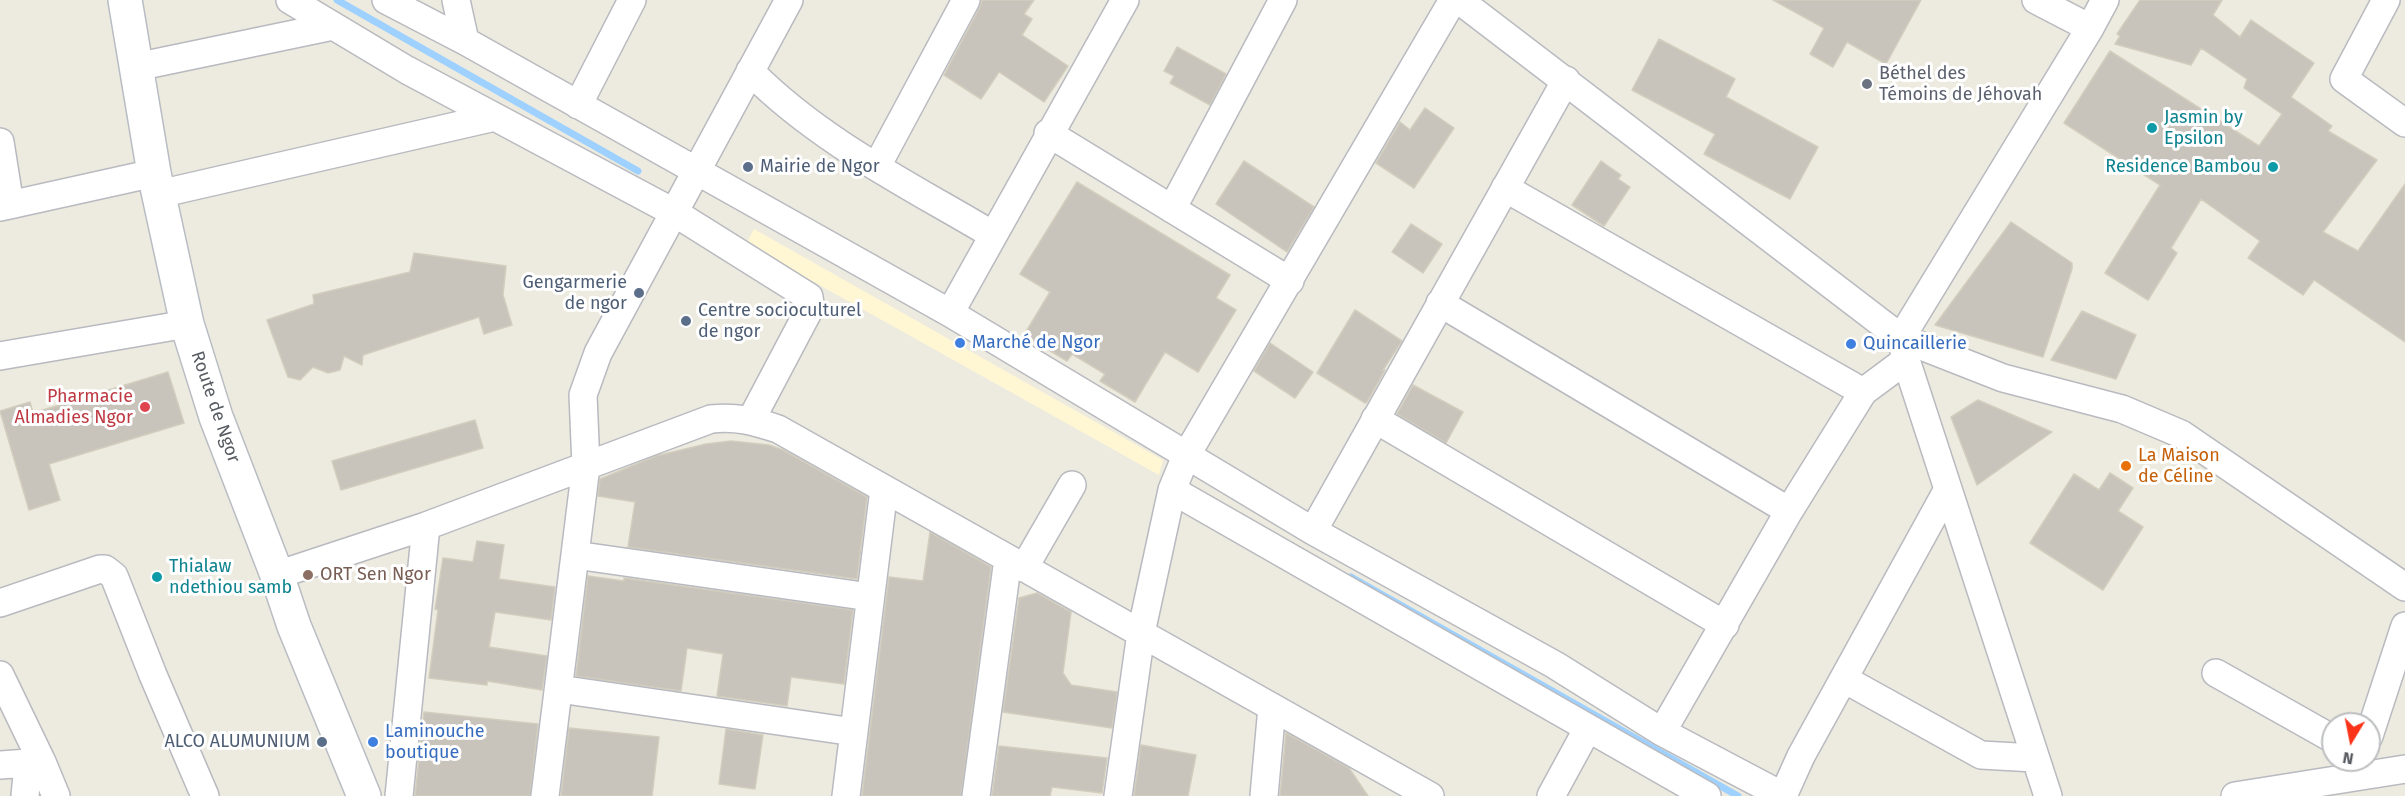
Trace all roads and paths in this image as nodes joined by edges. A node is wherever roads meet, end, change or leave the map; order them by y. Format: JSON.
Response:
{"nodes":[{"id":1,"x":124,"y":0,"type":"edge"},
{"id":2,"x":290,"y":0,"type":"edge"},
{"id":3,"x":386,"y":0,"type":"edge"},
{"id":4,"x":456,"y":0,"type":"edge"},
{"id":5,"x":632,"y":0,"type":"edge"},
{"id":6,"x":789,"y":0,"type":"edge"},
{"id":7,"x":966,"y":0,"type":"edge"},
{"id":8,"x":1125,"y":0,"type":"edge"},
{"id":9,"x":1283,"y":0,"type":"edge"},
{"id":10,"x":1453,"y":0,"type":"edge"},
{"id":11,"x":1459,"y":0,"type":"edge"},
{"id":12,"x":2036,"y":0,"type":"edge"},
{"id":13,"x":2105,"y":0,"type":"edge"},
{"id":14,"x":2386,"y":0,"type":"edge"},
{"id":15,"x":333,"y":26,"type":"junction"},
{"id":16,"x":2090,"y":28,"type":"junction"},
{"id":17,"x":465,"y":41,"type":"junction"},
{"id":18,"x":136,"y":67,"type":"junction"},
{"id":19,"x":750,"y":71,"type":"junction"},
{"id":20,"x":1566,"y":80,"type":"junction"},
{"id":21,"x":578,"y":105,"type":"junction"},
{"id":22,"x":495,"y":117,"type":"junction"},
{"id":23,"x":2405,"y":123,"type":"edge"},
{"id":24,"x":1048,"y":133,"type":"junction"},
{"id":25,"x":0,"y":142,"type":"edge"},
{"id":26,"x":877,"y":166,"type":"junction"},
{"id":27,"x":696,"y":171,"type":"junction"},
{"id":28,"x":156,"y":183,"type":"junction"},
{"id":29,"x":1505,"y":188,"type":"junction"},
{"id":30,"x":5,"y":206,"type":"edge"},
{"id":31,"x":1172,"y":209,"type":"junction"},
{"id":32,"x":675,"y":213,"type":"junction"},
{"id":33,"x":993,"y":235,"type":"junction"},
{"id":34,"x":1290,"y":281,"type":"junction"},
{"id":35,"x":1440,"y":303,"type":"junction"},
{"id":36,"x":950,"y":313,"type":"junction"},
{"id":37,"x":187,"y":324,"type":"junction"},
{"id":38,"x":1904,"y":349,"type":"junction"},
{"id":39,"x":0,"y":356,"type":"edge"},
{"id":40,"x":1863,"y":392,"type":"junction"},
{"id":41,"x":1375,"y":418,"type":"junction"},
{"id":42,"x":751,"y":420,"type":"junction"},
{"id":43,"x":1186,"y":456,"type":"junction"},
{"id":44,"x":586,"y":466,"type":"junction"},
{"id":45,"x":1072,"y":485,"type":"dead end"},
{"id":46,"x":884,"y":489,"type":"junction"},
{"id":47,"x":1948,"y":489,"type":"junction"},
{"id":48,"x":1173,"y":490,"type":"junction"},
{"id":49,"x":1790,"y":511,"type":"junction"},
{"id":50,"x":426,"y":526,"type":"junction"},
{"id":51,"x":1313,"y":531,"type":"junction"},
{"id":52,"x":575,"y":555,"type":"junction"},
{"id":53,"x":1016,"y":563,"type":"junction"},
{"id":54,"x":277,"y":575,"type":"junction"},
{"id":55,"x":2405,"y":587,"type":"edge"},
{"id":56,"x":870,"y":597,"type":"junction"},
{"id":57,"x":0,"y":603,"type":"edge"},
{"id":58,"x":1725,"y":625,"type":"junction"},
{"id":59,"x":2405,"y":626,"type":"edge"},
{"id":60,"x":1141,"y":633,"type":"junction"},
{"id":61,"x":2216,"y":673,"type":"dead end"},
{"id":62,"x":0,"y":675,"type":"edge"},
{"id":63,"x":1844,"y":679,"type":"junction"},
{"id":64,"x":559,"y":689,"type":"junction"},
{"id":65,"x":1272,"y":707,"type":"junction"},
{"id":66,"x":2377,"y":712,"type":"edge"},
{"id":67,"x":1588,"y":728,"type":"junction"},
{"id":68,"x":854,"y":732,"type":"junction"},
{"id":69,"x":1662,"y":732,"type":"junction"},
{"id":70,"x":2321,"y":732,"type":"edge"},
{"id":71,"x":2035,"y":758,"type":"junction"},
{"id":72,"x":35,"y":763,"type":"junction"},
{"id":73,"x":0,"y":765,"type":"edge"},
{"id":74,"x":2381,"y":768,"type":"edge"},
{"id":75,"x":2405,"y":769,"type":"edge"},
{"id":76,"x":2341,"y":772,"type":"edge"},
{"id":77,"x":1398,"y":787,"type":"edge"},
{"id":78,"x":360,"y":795,"type":"edge"},
{"id":79,"x":25,"y":796,"type":"edge"},
{"id":80,"x":56,"y":796,"type":"edge"},
{"id":81,"x":205,"y":796,"type":"edge"},
{"id":82,"x":399,"y":796,"type":"edge"},
{"id":83,"x":545,"y":796,"type":"edge"},
{"id":84,"x":846,"y":796,"type":"edge"},
{"id":85,"x":976,"y":796,"type":"edge"},
{"id":86,"x":1118,"y":796,"type":"edge"},
{"id":87,"x":1264,"y":796,"type":"edge"},
{"id":88,"x":1430,"y":796,"type":"edge"},
{"id":89,"x":1551,"y":796,"type":"edge"},
{"id":90,"x":1707,"y":796,"type":"edge"},
{"id":91,"x":1783,"y":796,"type":"edge"},
{"id":92,"x":2048,"y":796,"type":"edge"},
{"id":93,"x":2235,"y":796,"type":"edge"}],
"edges":[{"from":1,"to":18,"type":"street","name":"Route de Ngor"},
{"from":2,"to":15,"type":"street"},
{"from":3,"to":17,"type":"street"},
{"from":4,"to":17,"type":"street"},
{"from":5,"to":21,"type":"street"},
{"from":6,"to":19,"type":"street"},
{"from":7,"to":26,"type":"street"},
{"from":8,"to":24,"type":"street"},
{"from":9,"to":31,"type":"street"},
{"from":10,"to":34,"type":"street"},
{"from":11,"to":20,"type":"street"},
{"from":12,"to":16,"type":"street"},
{"from":13,"to":16,"type":"street"},
{"from":14,"to":23,"type":"street"},
{"from":15,"to":18,"type":"street"},
{"from":15,"to":22,"type":"street"},
{"from":16,"to":38,"type":"street"},
{"from":17,"to":21,"type":"street"},
{"from":18,"to":28,"type":"street","name":"Route de Ngor"},
{"from":19,"to":26,"type":"street"},
{"from":19,"to":27,"type":"street"},
{"from":20,"to":29,"type":"street"},
{"from":20,"to":38,"type":"street"},
{"from":21,"to":27,"type":"street"},
{"from":22,"to":28,"type":"street"},
{"from":22,"to":32,"type":"street"},
{"from":24,"to":31,"type":"street"},
{"from":24,"to":33,"type":"street"},
{"from":25,"to":30,"type":"street"},
{"from":26,"to":33,"type":"street"},
{"from":27,"to":32,"type":"street"},
{"from":27,"to":36,"type":"street"},
{"from":28,"to":30,"type":"street"},
{"from":28,"to":37,"type":"street","name":"Route de Ngor"},
{"from":29,"to":35,"type":"street"},
{"from":29,"to":40,"type":"street"},
{"from":31,"to":34,"type":"street"},
{"from":32,"to":42,"type":"street"},
{"from":32,"to":44,"type":"street"},
{"from":33,"to":36,"type":"street"},
{"from":34,"to":43,"type":"street"},
{"from":35,"to":41,"type":"street"},
{"from":35,"to":49,"type":"street"},
{"from":36,"to":43,"type":"street"},
{"from":37,"to":39,"type":"street"},
{"from":37,"to":54,"type":"street","name":"Route de Ngor"},
{"from":38,"to":40,"type":"street"},
{"from":38,"to":47,"type":"street"},
{"from":38,"to":55,"type":"street"},
{"from":40,"to":49,"type":"street"},
{"from":41,"to":51,"type":"street"},
{"from":41,"to":58,"type":"street"},
{"from":42,"to":44,"type":"street"},
{"from":42,"to":46,"type":"street"},
{"from":43,"to":48,"type":"street"},
{"from":43,"to":51,"type":"street"},
{"from":44,"to":50,"type":"street"},
{"from":44,"to":52,"type":"street"},
{"from":45,"to":53,"type":"street"},
{"from":46,"to":53,"type":"street"},
{"from":46,"to":56,"type":"street"},
{"from":47,"to":63,"type":"street"},
{"from":47,"to":71,"type":"street"},
{"from":48,"to":60,"type":"street"},
{"from":48,"to":67,"type":"street"},
{"from":49,"to":58,"type":"street"},
{"from":50,"to":54,"type":"street"},
{"from":50,"to":82,"type":"street"},
{"from":51,"to":69,"type":"street"},
{"from":52,"to":56,"type":"street"},
{"from":52,"to":64,"type":"street"},
{"from":53,"to":60,"type":"street"},
{"from":53,"to":85,"type":"street"},
{"from":54,"to":78,"type":"street","name":"Route de Ngor"},
{"from":56,"to":68,"type":"street"},
{"from":57,"to":81,"type":"street"},
{"from":58,"to":69,"type":"street"},
{"from":59,"to":66,"type":"street"},
{"from":60,"to":65,"type":"street"},
{"from":60,"to":86,"type":"street"},
{"from":61,"to":70,"type":"street"},
{"from":62,"to":72,"type":"street"},
{"from":63,"to":71,"type":"street"},
{"from":63,"to":91,"type":"street"},
{"from":64,"to":68,"type":"street"},
{"from":64,"to":83,"type":"street"},
{"from":65,"to":77,"type":"street"},
{"from":65,"to":87,"type":"street"},
{"from":67,"to":89,"type":"street"},
{"from":67,"to":90,"type":"street"},
{"from":68,"to":84,"type":"street"},
{"from":69,"to":91,"type":"street"},
{"from":71,"to":92,"type":"street"},
{"from":72,"to":73,"type":"street"},
{"from":72,"to":79,"type":"street"},
{"from":72,"to":80,"type":"street"},
{"from":74,"to":75,"type":"street"},
{"from":76,"to":93,"type":"street"},
{"from":77,"to":88,"type":"street"}]}
